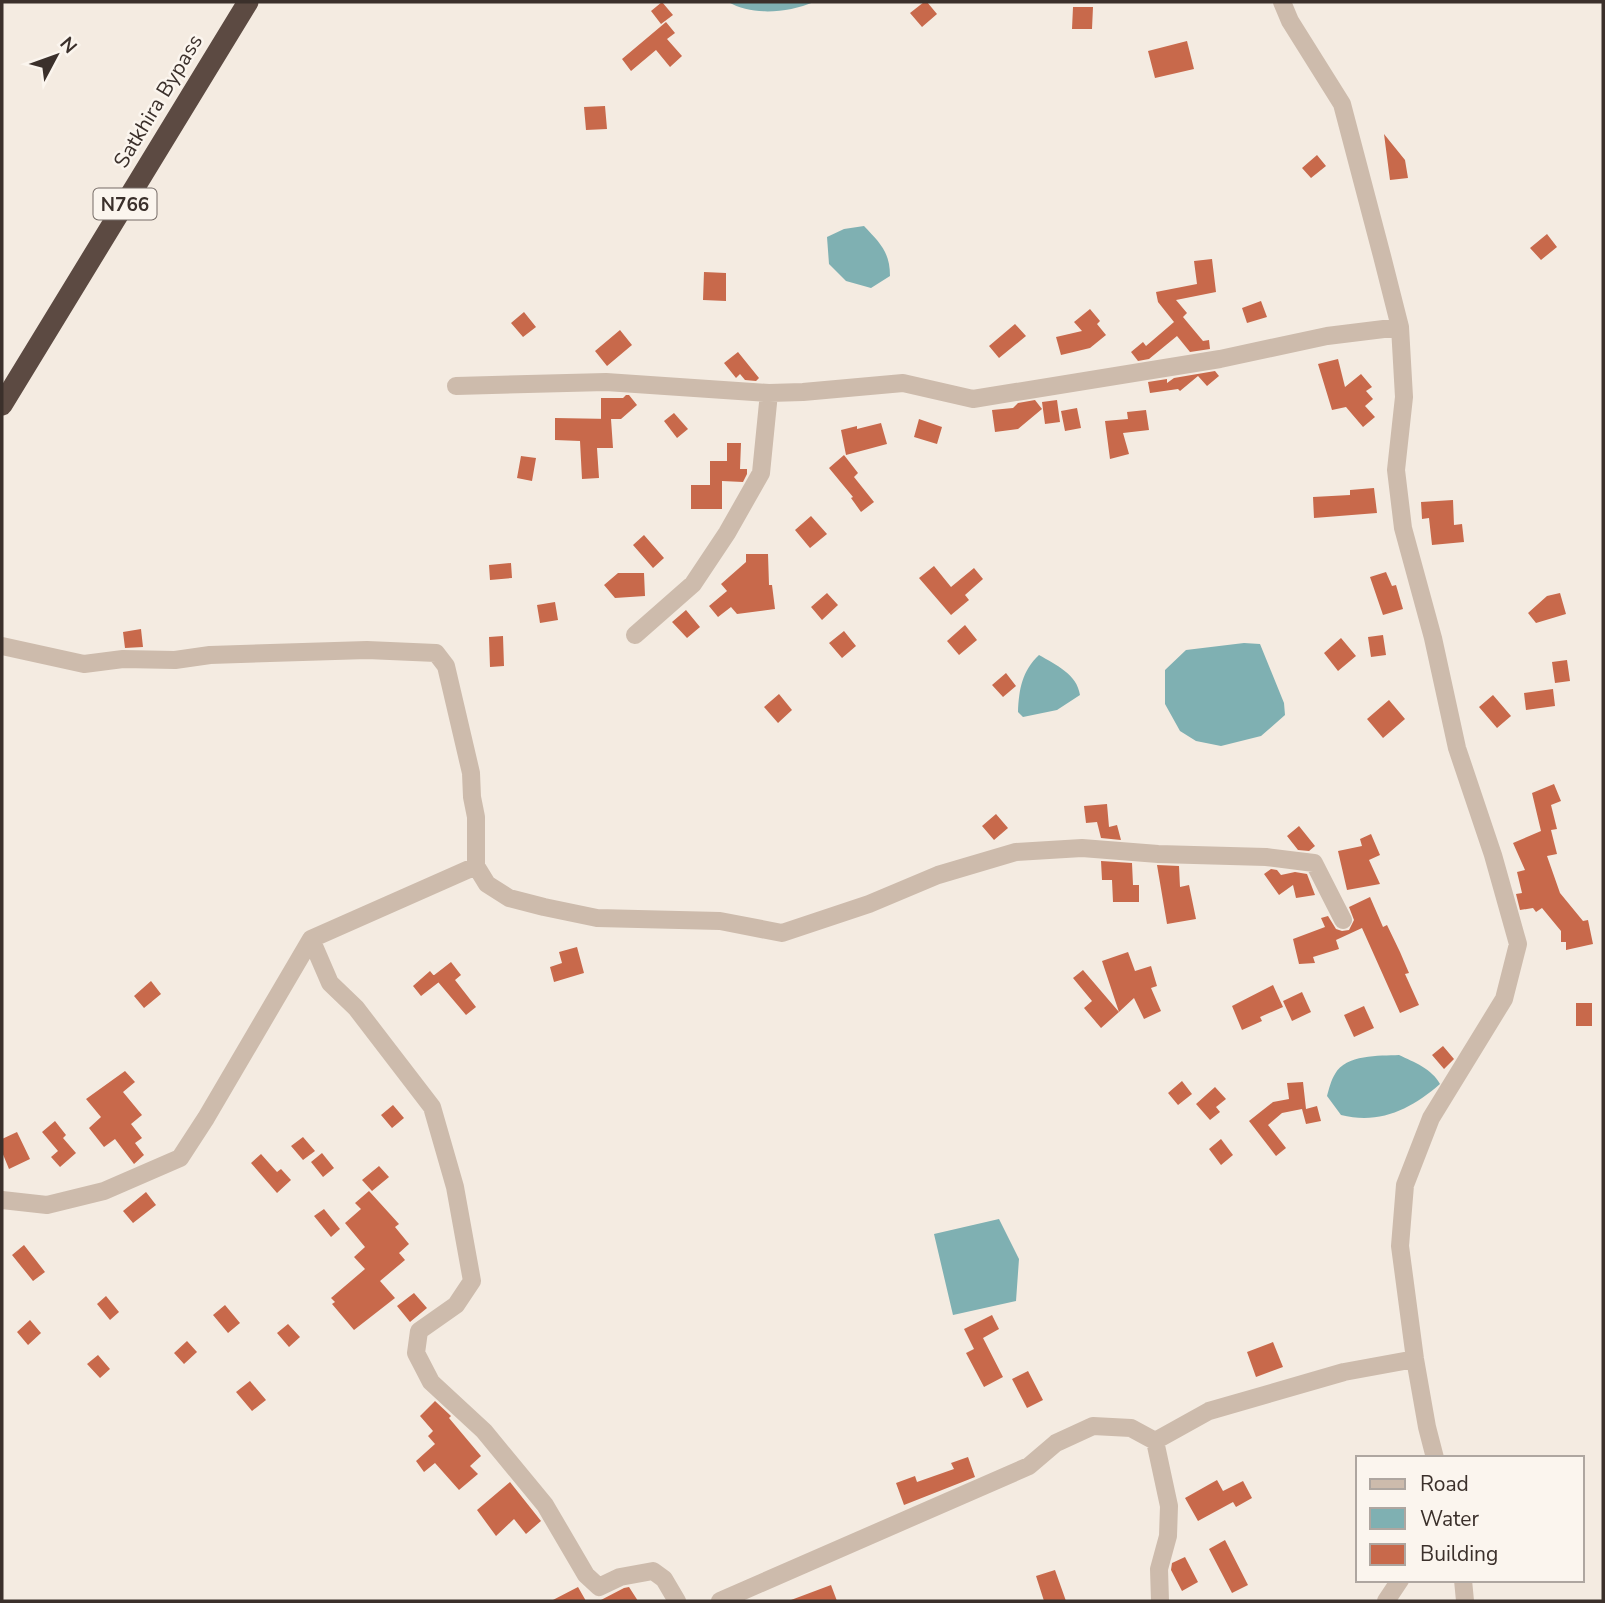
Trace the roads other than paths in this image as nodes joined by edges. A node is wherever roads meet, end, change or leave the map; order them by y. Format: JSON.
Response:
{"nodes":[{"id":1,"x":248,"y":2,"type":"edge"},
{"id":2,"x":1282,"y":2,"type":"edge"},
{"id":3,"x":1400,"y":327,"type":"junction"},
{"id":4,"x":456,"y":386,"type":"dead end"},
{"id":5,"x":769,"y":393,"type":"junction"},
{"id":6,"x":2,"y":405,"type":"edge"},
{"id":7,"x":635,"y":635,"type":"dead end"},
{"id":8,"x":2,"y":646,"type":"edge"},
{"id":9,"x":476,"y":866,"type":"junction"},
{"id":10,"x":1343,"y":920,"type":"dead end"},
{"id":11,"x":311,"y":939,"type":"junction"},
{"id":12,"x":2,"y":1200,"type":"edge"},
{"id":13,"x":1415,"y":1359,"type":"junction"},
{"id":14,"x":1155,"y":1441,"type":"junction"},
{"id":15,"x":1434,"y":1456,"type":"edge"},
{"id":16,"x":1399,"y":1582,"type":"edge"},
{"id":17,"x":1462,"y":1582,"type":"edge"},
{"id":18,"x":677,"y":1601,"type":"edge"},
{"id":19,"x":720,"y":1601,"type":"edge"},
{"id":20,"x":1160,"y":1601,"type":"edge"},
{"id":21,"x":1387,"y":1601,"type":"edge"},
{"id":22,"x":1465,"y":1601,"type":"edge"}],
"edges":[{"from":1,"to":6,"type":"highway","name":"Satkhira Bypass","number":"N766"},
{"from":2,"to":3,"type":"street"},
{"from":3,"to":5,"type":"street"},
{"from":3,"to":13,"type":"street"},
{"from":4,"to":5,"type":"street"},
{"from":5,"to":7,"type":"street"},
{"from":8,"to":9,"type":"street"},
{"from":9,"to":10,"type":"street"},
{"from":9,"to":11,"type":"street"},
{"from":11,"to":12,"type":"street"},
{"from":11,"to":18,"type":"street"},
{"from":13,"to":14,"type":"street"},
{"from":13,"to":15,"type":"street"},
{"from":14,"to":19,"type":"street"},
{"from":14,"to":20,"type":"street"},
{"from":16,"to":21,"type":"street"},
{"from":17,"to":22,"type":"street"}]}
